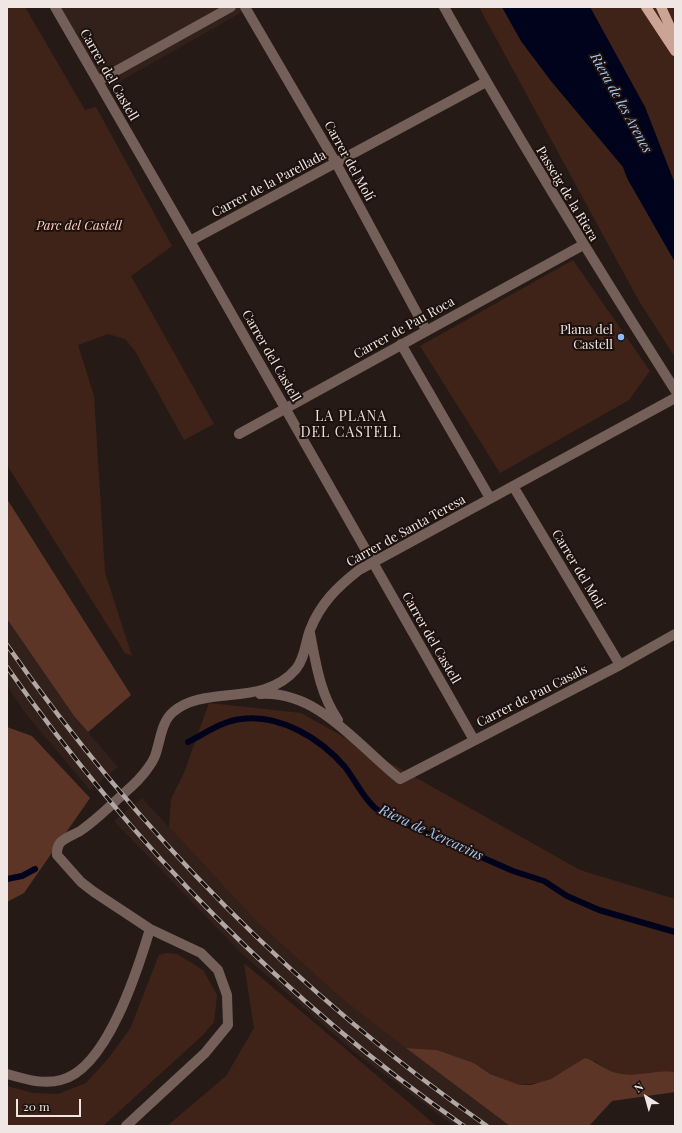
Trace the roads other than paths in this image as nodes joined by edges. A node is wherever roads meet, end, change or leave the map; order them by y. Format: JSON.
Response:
{"nodes":[{"id":1,"x":55,"y":7,"type":"edge"},
{"id":2,"x":231,"y":7,"type":"edge"},
{"id":3,"x":245,"y":7,"type":"edge"},
{"id":4,"x":444,"y":7,"type":"edge"},
{"id":5,"x":646,"y":7,"type":"edge"},
{"id":6,"x":661,"y":7,"type":"edge"},
{"id":7,"x":675,"y":38,"type":"edge"},
{"id":8,"x":675,"y":51,"type":"edge"},
{"id":9,"x":98,"y":81,"type":"junction"},
{"id":10,"x":486,"y":82,"type":"junction"},
{"id":11,"x":336,"y":163,"type":"junction"},
{"id":12,"x":190,"y":241,"type":"junction"},
{"id":13,"x":583,"y":245,"type":"junction"},
{"id":14,"x":426,"y":330,"type":"junction"},
{"id":15,"x":401,"y":344,"type":"junction"},
{"id":16,"x":675,"y":390,"type":"edge"},
{"id":17,"x":675,"y":398,"type":"edge"},
{"id":18,"x":285,"y":408,"type":"junction"},
{"id":19,"x":239,"y":434,"type":"dead end"},
{"id":20,"x":513,"y":486,"type":"junction"},
{"id":21,"x":490,"y":498,"type":"junction"},
{"id":22,"x":373,"y":562,"type":"junction"},
{"id":23,"x":310,"y":630,"type":"junction"},
{"id":24,"x":675,"y":634,"type":"edge"},
{"id":25,"x":620,"y":665,"type":"junction"},
{"id":26,"x":247,"y":694,"type":"junction"},
{"id":27,"x":343,"y":728,"type":"junction"},
{"id":28,"x":474,"y":740,"type":"junction"},
{"id":29,"x":150,"y":929,"type":"junction"},
{"id":30,"x":7,"y":1074,"type":"edge"},
{"id":31,"x":126,"y":1126,"type":"edge"}],
"edges":[{"from":1,"to":9,"type":"street","name":"Carrer del Castell"},
{"from":2,"to":9,"type":"street"},
{"from":3,"to":11,"type":"street","name":"Carrer del Molí"},
{"from":4,"to":10,"type":"street","name":"Passeig de la Riera"},
{"from":5,"to":8,"type":"main road"},
{"from":6,"to":7,"type":"main road"},
{"from":9,"to":12,"type":"street","name":"Carrer del Castell"},
{"from":10,"to":11,"type":"street","name":"Carrer de la Parellada"},
{"from":10,"to":13,"type":"street","name":"Passeig de la Riera"},
{"from":11,"to":12,"type":"street","name":"Carrer de la Parellada"},
{"from":11,"to":14,"type":"street","name":"Carrer del Molí"},
{"from":12,"to":18,"type":"street","name":"Carrer del Castell"},
{"from":13,"to":14,"type":"street","name":"Carrer de Pau Roca"},
{"from":13,"to":16,"type":"street","name":"Passeig de la Riera"},
{"from":14,"to":15,"type":"street","name":"Carrer de Pau Roca"},
{"from":15,"to":18,"type":"street","name":"Carrer de Pau Roca"},
{"from":15,"to":21,"type":"street"},
{"from":17,"to":20,"type":"street","name":"Carrer de Santa Teresa"},
{"from":18,"to":19,"type":"street","name":"Carrer de Pau Roca"},
{"from":18,"to":22,"type":"street","name":"Carrer del Castell"},
{"from":20,"to":21,"type":"street","name":"Carrer de Santa Teresa"},
{"from":20,"to":25,"type":"street","name":"Carrer del Molí"},
{"from":21,"to":22,"type":"street","name":"Carrer de Santa Teresa"},
{"from":22,"to":23,"type":"street","name":"Carrer de Santa Teresa"},
{"from":22,"to":28,"type":"street","name":"Carrer del Castell"},
{"from":23,"to":26,"type":"street","name":"Carrer de Santa Teresa"},
{"from":23,"to":27,"type":"street"},
{"from":24,"to":25,"type":"street","name":"Carrer de Pau Casals"},
{"from":25,"to":28,"type":"street","name":"Carrer de Pau Casals"},
{"from":26,"to":27,"type":"street"},
{"from":26,"to":29,"type":"street","name":"Carrer de Santa Teresa"},
{"from":27,"to":28,"type":"street","name":"Carrer de Pau Casals"},
{"from":29,"to":30,"type":"street"},
{"from":29,"to":31,"type":"street"}]}
